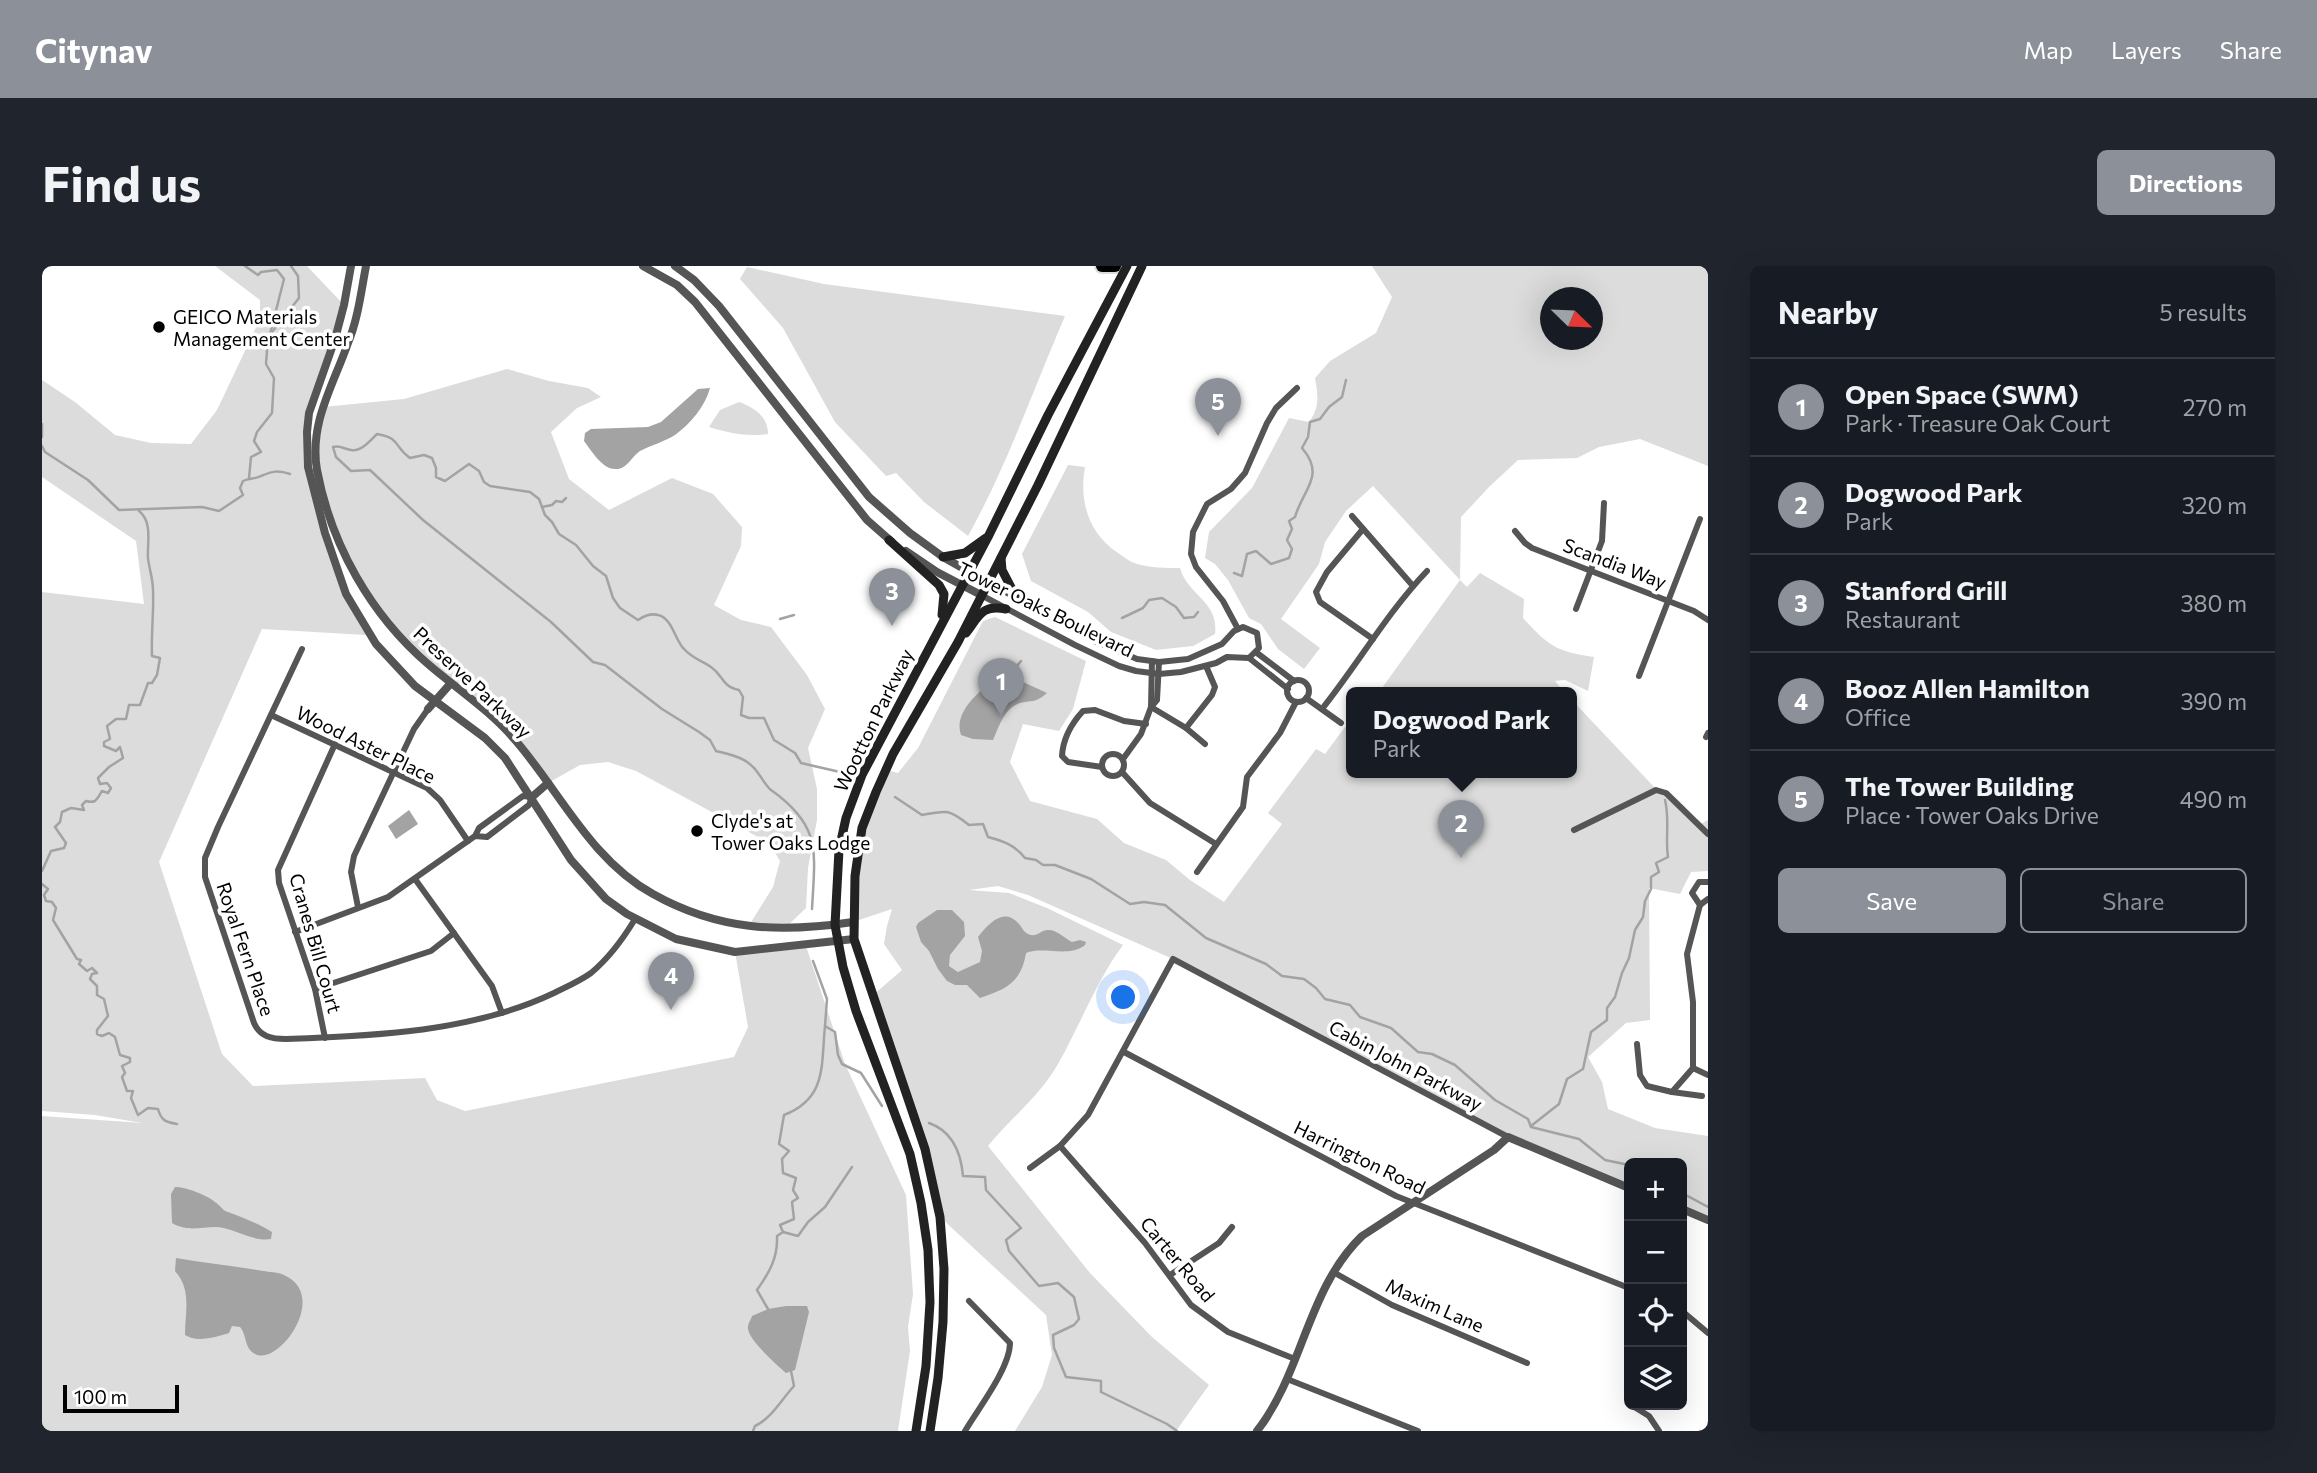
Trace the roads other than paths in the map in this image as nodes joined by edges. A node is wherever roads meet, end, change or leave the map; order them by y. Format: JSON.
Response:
{"nodes":[{"id":1,"x":351,"y":266,"type":"edge"},
{"id":2,"x":366,"y":266,"type":"edge"},
{"id":3,"x":643,"y":266,"type":"edge"},
{"id":4,"x":675,"y":266,"type":"edge"},
{"id":5,"x":1102,"y":266,"type":"edge"},
{"id":6,"x":1115,"y":266,"type":"edge"},
{"id":7,"x":1127,"y":266,"type":"edge"},
{"id":8,"x":1142,"y":266,"type":"edge"},
{"id":9,"x":1297,"y":388,"type":"dead end"},
{"id":10,"x":1604,"y":503,"type":"dead end"},
{"id":11,"x":1352,"y":516,"type":"dead end"},
{"id":12,"x":1700,"y":519,"type":"dead end"},
{"id":13,"x":1363,"y":529,"type":"junction"},
{"id":14,"x":1515,"y":531,"type":"dead end"},
{"id":15,"x":988,"y":537,"type":"junction"},
{"id":16,"x":888,"y":540,"type":"junction"},
{"id":17,"x":1001,"y":556,"type":"junction"},
{"id":18,"x":943,"y":557,"type":"junction"},
{"id":19,"x":347,"y":560,"type":"junction"},
{"id":20,"x":336,"y":564,"type":"junction"},
{"id":21,"x":1427,"y":571,"type":"dead end"},
{"id":22,"x":1591,"y":571,"type":"junction"},
{"id":23,"x":970,"y":572,"type":"junction"},
{"id":24,"x":987,"y":582,"type":"junction"},
{"id":25,"x":962,"y":586,"type":"junction"},
{"id":26,"x":1413,"y":586,"type":"junction"},
{"id":27,"x":981,"y":595,"type":"junction"},
{"id":28,"x":1015,"y":595,"type":"junction"},
{"id":29,"x":1668,"y":601,"type":"junction"},
{"id":30,"x":1006,"y":609,"type":"junction"},
{"id":31,"x":1576,"y":609,"type":"dead end"},
{"id":32,"x":1708,"y":620,"type":"edge"},
{"id":33,"x":941,"y":622,"type":"junction"},
{"id":34,"x":1238,"y":629,"type":"junction"},
{"id":35,"x":1373,"y":639,"type":"junction"},
{"id":36,"x":958,"y":642,"type":"junction"},
{"id":37,"x":302,"y":649,"type":"dead end"},
{"id":38,"x":1257,"y":653,"type":"junction"},
{"id":39,"x":1249,"y":658,"type":"junction"},
{"id":40,"x":1156,"y":661,"type":"junction"},
{"id":41,"x":1206,"y":666,"type":"junction"},
{"id":42,"x":1150,"y":673,"type":"junction"},
{"id":43,"x":1159,"y":674,"type":"junction"},
{"id":44,"x":1639,"y":676,"type":"dead end"},
{"id":45,"x":1294,"y":681,"type":"junction"},
{"id":46,"x":451,"y":683,"type":"junction"},
{"id":47,"x":1288,"y":689,"type":"junction"},
{"id":48,"x":1306,"y":698,"type":"junction"},
{"id":49,"x":1296,"y":702,"type":"junction"},
{"id":50,"x":431,"y":706,"type":"junction"},
{"id":51,"x":1151,"y":707,"type":"junction"},
{"id":52,"x":1322,"y":709,"type":"junction"},
{"id":53,"x":271,"y":715,"type":"junction"},
{"id":54,"x":1341,"y":723,"type":"dead end"},
{"id":55,"x":1146,"y":724,"type":"junction"},
{"id":56,"x":1186,"y":728,"type":"junction"},
{"id":57,"x":335,"y":744,"type":"junction"},
{"id":58,"x":1205,"y":744,"type":"dead end"},
{"id":59,"x":1123,"y":759,"type":"junction"},
{"id":60,"x":1102,"y":766,"type":"junction"},
{"id":61,"x":394,"y":771,"type":"junction"},
{"id":62,"x":1122,"y":772,"type":"junction"},
{"id":63,"x":548,"y":783,"type":"junction"},
{"id":64,"x":532,"y":797,"type":"junction"},
{"id":65,"x":1574,"y":830,"type":"dead end"},
{"id":66,"x":1708,"y":834,"type":"edge"},
{"id":67,"x":472,"y":839,"type":"junction"},
{"id":68,"x":1216,"y":844,"type":"junction"},
{"id":69,"x":1197,"y":872,"type":"dead end"},
{"id":70,"x":415,"y":878,"type":"junction"},
{"id":71,"x":1708,"y":882,"type":"edge"},
{"id":72,"x":1708,"y":899,"type":"edge"},
{"id":73,"x":1700,"y":905,"type":"junction"},
{"id":74,"x":358,"y":907,"type":"junction"},
{"id":75,"x":635,"y":919,"type":"junction"},
{"id":76,"x":853,"y":922,"type":"junction"},
{"id":77,"x":835,"y":925,"type":"junction"},
{"id":78,"x":295,"y":932,"type":"junction"},
{"id":79,"x":454,"y":933,"type":"junction"},
{"id":80,"x":854,"y":939,"type":"junction"},
{"id":81,"x":839,"y":943,"type":"junction"},
{"id":82,"x":315,"y":989,"type":"junction"},
{"id":83,"x":502,"y":1013,"type":"junction"},
{"id":84,"x":325,"y":1038,"type":"junction"},
{"id":85,"x":1637,"y":1044,"type":"dead end"},
{"id":86,"x":1124,"y":1052,"type":"junction"},
{"id":87,"x":1693,"y":1068,"type":"junction"},
{"id":88,"x":1708,"y":1074,"type":"edge"},
{"id":89,"x":1672,"y":1092,"type":"junction"},
{"id":90,"x":1702,"y":1096,"type":"dead end"},
{"id":91,"x":1508,"y":1137,"type":"junction"},
{"id":92,"x":1060,"y":1146,"type":"junction"},
{"id":93,"x":1030,"y":1168,"type":"dead end"},
{"id":94,"x":1624,"y":1186,"type":"edge"},
{"id":95,"x":1413,"y":1202,"type":"junction"},
{"id":96,"x":1687,"y":1211,"type":"edge"},
{"id":97,"x":1708,"y":1220,"type":"edge"},
{"id":98,"x":1232,"y":1227,"type":"dead end"},
{"id":99,"x":1333,"y":1272,"type":"junction"},
{"id":100,"x":1170,"y":1275,"type":"junction"},
{"id":101,"x":1624,"y":1286,"type":"edge"},
{"id":102,"x":969,"y":1301,"type":"dead end"},
{"id":103,"x":1687,"y":1315,"type":"edge"},
{"id":104,"x":1708,"y":1333,"type":"edge"},
{"id":105,"x":1295,"y":1359,"type":"junction"},
{"id":106,"x":1527,"y":1363,"type":"dead end"},
{"id":107,"x":1287,"y":1379,"type":"junction"},
{"id":108,"x":1640,"y":1410,"type":"edge"},
{"id":109,"x":916,"y":1431,"type":"edge"},
{"id":110,"x":930,"y":1431,"type":"edge"},
{"id":111,"x":965,"y":1431,"type":"edge"},
{"id":112,"x":1257,"y":1431,"type":"edge"},
{"id":113,"x":1419,"y":1431,"type":"edge"},
{"id":114,"x":1659,"y":1431,"type":"edge"}],
"edges":[{"from":1,"to":20,"type":"street","name":"Preserve Parkway"},
{"from":2,"to":19,"type":"street","name":"Preserve Parkway"},
{"from":3,"to":16,"type":"street","name":"Tower Oaks Boulevard"},
{"from":4,"to":18,"type":"street","name":"Tower Oaks Boulevard"},
{"from":5,"to":6,"type":"highway"},
{"from":7,"to":15,"type":"main road","name":"Wootton Parkway"},
{"from":8,"to":17,"type":"main road","name":"Wootton Parkway"},
{"from":9,"to":34,"type":"street"},
{"from":10,"to":22,"type":"street"},
{"from":11,"to":13,"type":"street"},
{"from":12,"to":29,"type":"street"},
{"from":13,"to":26,"type":"street"},
{"from":13,"to":35,"type":"street"},
{"from":14,"to":22,"type":"street","name":"Scandia Way"},
{"from":15,"to":18,"type":"main road"},
{"from":15,"to":23,"type":"main road","name":"Wootton Parkway"},
{"from":16,"to":25,"type":"street","name":"Tower Oaks Boulevard"},
{"from":16,"to":33,"type":"main road"},
{"from":17,"to":24,"type":"main road","name":"Wootton Parkway"},
{"from":17,"to":28,"type":"main road"},
{"from":18,"to":23,"type":"street","name":"Tower Oaks Boulevard"},
{"from":19,"to":20,"type":"street"},
{"from":19,"to":46,"type":"street","name":"Preserve Parkway"},
{"from":20,"to":50,"type":"street","name":"Preserve Parkway"},
{"from":21,"to":26,"type":"street"},
{"from":22,"to":29,"type":"street","name":"Scandia Way"},
{"from":22,"to":31,"type":"street"},
{"from":23,"to":24,"type":"street","name":"Tower Oaks Boulevard"},
{"from":23,"to":25,"type":"main road","name":"Wootton Parkway"},
{"from":24,"to":27,"type":"main road","name":"Wootton Parkway"},
{"from":24,"to":28,"type":"street","name":"Tower Oaks Boulevard"},
{"from":25,"to":27,"type":"street","name":"Tower Oaks Boulevard"},
{"from":25,"to":33,"type":"main road","name":"Wootton Parkway"},
{"from":26,"to":35,"type":"street"},
{"from":27,"to":30,"type":"street","name":"Tower Oaks Boulevard"},
{"from":27,"to":36,"type":"main road","name":"Wootton Parkway"},
{"from":28,"to":40,"type":"street","name":"Tower Oaks Boulevard"},
{"from":29,"to":32,"type":"street","name":"Scandia Way"},
{"from":29,"to":44,"type":"street"},
{"from":30,"to":36,"type":"main road"},
{"from":30,"to":42,"type":"street","name":"Tower Oaks Boulevard"},
{"from":33,"to":77,"type":"main road","name":"Wootton Parkway"},
{"from":34,"to":38,"type":"street"},
{"from":34,"to":40,"type":"street","name":"Tower Oaks Boulevard"},
{"from":35,"to":52,"type":"street"},
{"from":36,"to":76,"type":"main road","name":"Wootton Parkway"},
{"from":37,"to":53,"type":"street","name":"Royal Fern Place"},
{"from":38,"to":39,"type":"street","name":"Tower Oaks Boulevard"},
{"from":38,"to":45,"type":"street"},
{"from":39,"to":41,"type":"street","name":"Tower Oaks Boulevard"},
{"from":39,"to":47,"type":"street"},
{"from":40,"to":42,"type":"street"},
{"from":40,"to":43,"type":"street"},
{"from":41,"to":43,"type":"street","name":"Tower Oaks Boulevard"},
{"from":41,"to":56,"type":"street"},
{"from":42,"to":43,"type":"street","name":"Tower Oaks Boulevard"},
{"from":42,"to":51,"type":"street"},
{"from":43,"to":51,"type":"street"},
{"from":45,"to":47,"type":"street"},
{"from":45,"to":48,"type":"street"},
{"from":46,"to":50,"type":"street"},
{"from":46,"to":63,"type":"street","name":"Preserve Parkway"},
{"from":47,"to":49,"type":"street"},
{"from":48,"to":49,"type":"street"},
{"from":48,"to":52,"type":"street"},
{"from":49,"to":68,"type":"street"},
{"from":50,"to":61,"type":"street"},
{"from":50,"to":64,"type":"street","name":"Preserve Parkway"},
{"from":51,"to":55,"type":"street"},
{"from":51,"to":56,"type":"street"},
{"from":52,"to":54,"type":"street"},
{"from":53,"to":57,"type":"street","name":"Wood Aster Place"},
{"from":53,"to":84,"type":"street","name":"Royal Fern Place"},
{"from":55,"to":59,"type":"street"},
{"from":55,"to":60,"type":"street"},
{"from":56,"to":58,"type":"street"},
{"from":57,"to":61,"type":"street","name":"Wood Aster Place"},
{"from":57,"to":78,"type":"street","name":"Cranes Bill Court"},
{"from":59,"to":60,"type":"street"},
{"from":59,"to":62,"type":"street"},
{"from":60,"to":62,"type":"street"},
{"from":61,"to":67,"type":"street","name":"Wood Aster Place"},
{"from":61,"to":74,"type":"street"},
{"from":62,"to":68,"type":"street"},
{"from":63,"to":64,"type":"street"},
{"from":63,"to":77,"type":"street","name":"Preserve Parkway"},
{"from":64,"to":67,"type":"street"},
{"from":64,"to":67,"type":"street"},
{"from":64,"to":75,"type":"street","name":"Preserve Parkway"},
{"from":65,"to":66,"type":"street"},
{"from":67,"to":70,"type":"street"},
{"from":68,"to":69,"type":"street"},
{"from":70,"to":74,"type":"street"},
{"from":70,"to":79,"type":"street"},
{"from":71,"to":73,"type":"street"},
{"from":72,"to":73,"type":"street"},
{"from":73,"to":87,"type":"street"},
{"from":74,"to":78,"type":"street"},
{"from":75,"to":81,"type":"street","name":"Preserve Parkway"},
{"from":75,"to":83,"type":"street","name":"Royal Fern Place"},
{"from":76,"to":77,"type":"street","name":"Preserve Parkway"},
{"from":76,"to":80,"type":"main road","name":"Wootton Parkway"},
{"from":77,"to":81,"type":"main road","name":"Wootton Parkway"},
{"from":78,"to":82,"type":"street","name":"Cranes Bill Court"},
{"from":79,"to":82,"type":"street"},
{"from":79,"to":83,"type":"street"},
{"from":80,"to":81,"type":"street","name":"Preserve Parkway"},
{"from":80,"to":110,"type":"main road","name":"Wootton Parkway"},
{"from":81,"to":109,"type":"main road","name":"Wootton Parkway"},
{"from":82,"to":84,"type":"street","name":"Cranes Bill Court"},
{"from":83,"to":84,"type":"street","name":"Royal Fern Place"},
{"from":85,"to":89,"type":"street"},
{"from":86,"to":91,"type":"street","name":"Cabin John Parkway"},
{"from":86,"to":92,"type":"street"},
{"from":86,"to":95,"type":"street","name":"Harrington Road"},
{"from":87,"to":88,"type":"street"},
{"from":87,"to":89,"type":"street"},
{"from":89,"to":90,"type":"street"},
{"from":91,"to":94,"type":"street","name":"Cabin John Parkway"},
{"from":91,"to":95,"type":"street"},
{"from":92,"to":93,"type":"street"},
{"from":92,"to":100,"type":"street","name":"Carter Road"},
{"from":95,"to":99,"type":"street"},
{"from":95,"to":101,"type":"street","name":"Harrington Road"},
{"from":96,"to":97,"type":"street"},
{"from":98,"to":100,"type":"street"},
{"from":99,"to":105,"type":"street"},
{"from":99,"to":106,"type":"street","name":"Maxim Lane"},
{"from":100,"to":105,"type":"street","name":"Carter Road"},
{"from":102,"to":111,"type":"street"},
{"from":103,"to":104,"type":"street"},
{"from":105,"to":107,"type":"street"},
{"from":107,"to":112,"type":"street"},
{"from":107,"to":113,"type":"street"},
{"from":108,"to":114,"type":"street"}]}
